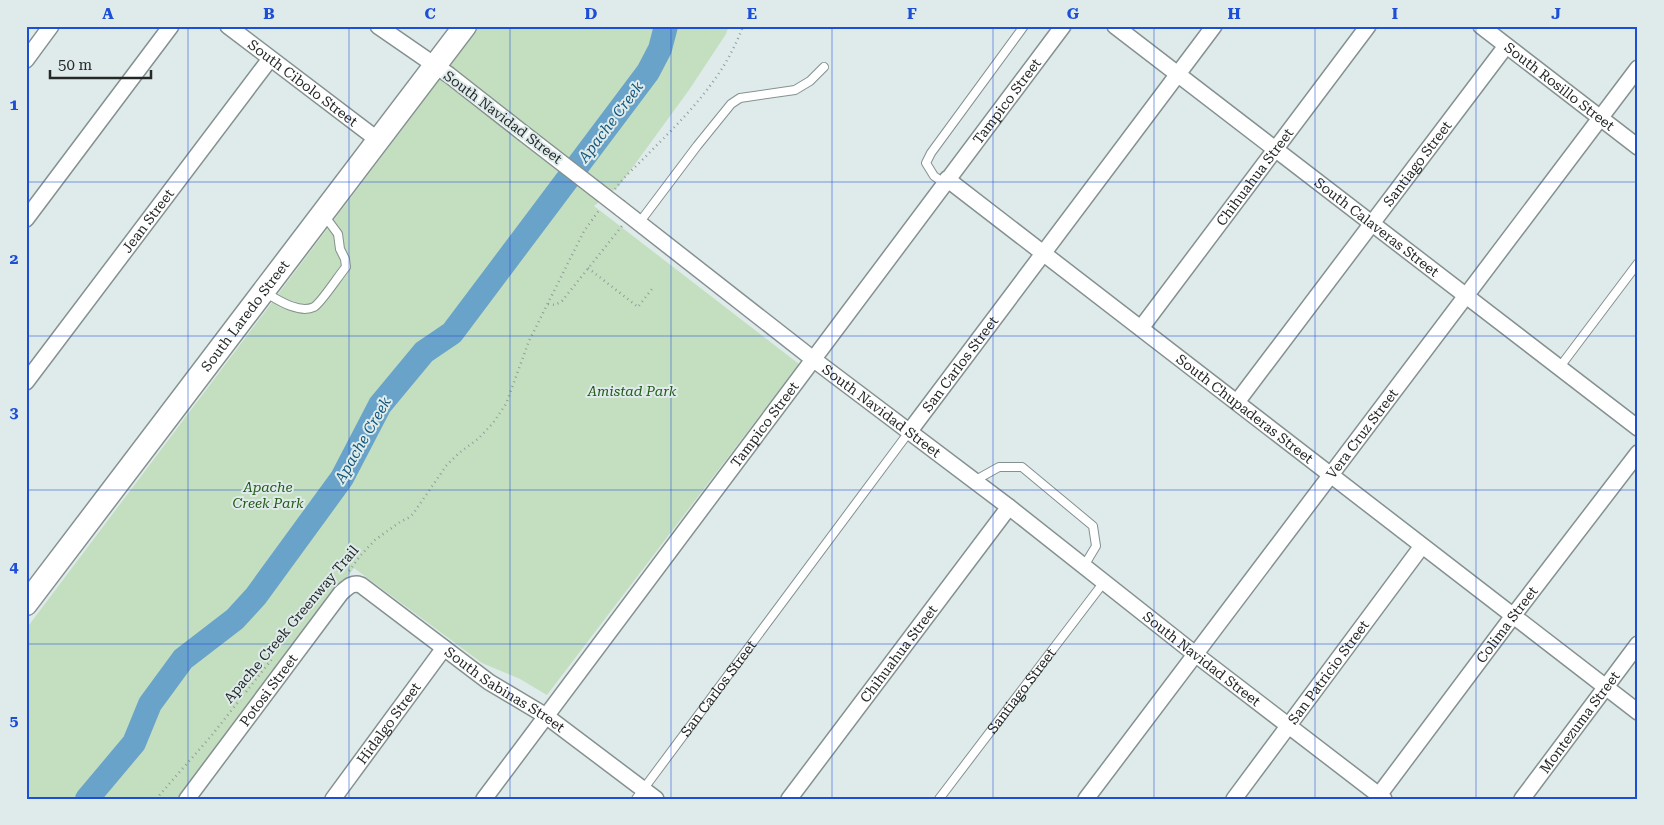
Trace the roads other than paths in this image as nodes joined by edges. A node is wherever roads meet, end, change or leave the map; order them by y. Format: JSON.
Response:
{"nodes":[{"id":1,"x":52,"y":26,"type":"edge"},
{"id":2,"x":171,"y":26,"type":"edge"},
{"id":3,"x":228,"y":26,"type":"edge"},
{"id":4,"x":378,"y":26,"type":"edge"},
{"id":5,"x":464,"y":26,"type":"edge"},
{"id":6,"x":1024,"y":26,"type":"edge"},
{"id":7,"x":1063,"y":26,"type":"edge"},
{"id":8,"x":1115,"y":26,"type":"edge"},
{"id":9,"x":1214,"y":26,"type":"edge"},
{"id":10,"x":1368,"y":26,"type":"edge"},
{"id":11,"x":1481,"y":26,"type":"edge"},
{"id":12,"x":396,"y":32,"type":"edge"},
{"id":13,"x":1506,"y":46,"type":"junction"},
{"id":14,"x":270,"y":59,"type":"junction"},
{"id":15,"x":26,"y":60,"type":"edge"},
{"id":16,"x":435,"y":66,"type":"junction"},
{"id":17,"x":824,"y":67,"type":"dead end"},
{"id":18,"x":1638,"y":68,"type":"edge"},
{"id":19,"x":1178,"y":74,"type":"junction"},
{"id":20,"x":1600,"y":118,"type":"junction"},
{"id":21,"x":378,"y":140,"type":"junction"},
{"id":22,"x":1638,"y":147,"type":"edge"},
{"id":23,"x":1274,"y":149,"type":"junction"},
{"id":24,"x":946,"y":181,"type":"junction"},
{"id":25,"x":323,"y":213,"type":"junction"},
{"id":26,"x":26,"y":219,"type":"edge"},
{"id":27,"x":639,"y":223,"type":"junction"},
{"id":28,"x":1371,"y":224,"type":"junction"},
{"id":29,"x":1044,"y":254,"type":"junction"},
{"id":30,"x":1638,"y":263,"type":"edge"},
{"id":31,"x":263,"y":292,"type":"junction"},
{"id":32,"x":1466,"y":296,"type":"junction"},
{"id":33,"x":1141,"y":328,"type":"junction"},
{"id":34,"x":813,"y":359,"type":"junction"},
{"id":35,"x":1559,"y":368,"type":"junction"},
{"id":36,"x":26,"y":382,"type":"edge"},
{"id":37,"x":1237,"y":402,"type":"junction"},
{"id":38,"x":1638,"y":428,"type":"edge"},
{"id":39,"x":909,"y":432,"type":"junction"},
{"id":40,"x":1638,"y":453,"type":"edge"},
{"id":41,"x":1331,"y":474,"type":"junction"},
{"id":42,"x":974,"y":481,"type":"junction"},
{"id":43,"x":1009,"y":507,"type":"junction"},
{"id":44,"x":1422,"y":546,"type":"junction"},
{"id":45,"x":1084,"y":566,"type":"junction"},
{"id":46,"x":350,"y":577,"type":"joint"},
{"id":47,"x":1104,"y":582,"type":"junction"},
{"id":48,"x":26,"y":604,"type":"edge"},
{"id":49,"x":1513,"y":616,"type":"junction"},
{"id":50,"x":1638,"y":644,"type":"edge"},
{"id":51,"x":444,"y":648,"type":"junction"},
{"id":52,"x":1195,"y":654,"type":"junction"},
{"id":53,"x":1605,"y":687,"type":"junction"},
{"id":54,"x":1638,"y":712,"type":"edge"},
{"id":55,"x":546,"y":716,"type":"junction"},
{"id":56,"x":1288,"y":725,"type":"junction"},
{"id":57,"x":640,"y":794,"type":"edge"},
{"id":58,"x":1380,"y":798,"type":"edge"},
{"id":59,"x":188,"y":799,"type":"edge"},
{"id":60,"x":332,"y":799,"type":"edge"},
{"id":61,"x":484,"y":799,"type":"edge"},
{"id":62,"x":656,"y":799,"type":"edge"},
{"id":63,"x":789,"y":799,"type":"edge"},
{"id":64,"x":939,"y":799,"type":"edge"},
{"id":65,"x":1086,"y":799,"type":"edge"},
{"id":66,"x":1234,"y":799,"type":"edge"},
{"id":67,"x":1522,"y":799,"type":"edge"}],
"edges":[{"from":1,"to":15,"type":"street"},
{"from":2,"to":26,"type":"street"},
{"from":3,"to":14,"type":"street","name":"South Cibolo Street"},
{"from":4,"to":12,"type":"street","name":"South Navidad Street"},
{"from":5,"to":16,"type":"main road","name":"South Laredo Street"},
{"from":6,"to":24,"type":"lane"},
{"from":7,"to":24,"type":"street","name":"Tampico Street"},
{"from":8,"to":19,"type":"street","name":"South Calaveras Street"},
{"from":9,"to":19,"type":"street","name":"San Carlos Street"},
{"from":10,"to":23,"type":"street","name":"Chihuahua Street"},
{"from":11,"to":13,"type":"street","name":"South Rosillo Street"},
{"from":12,"to":16,"type":"street","name":"South Navidad Street"},
{"from":13,"to":20,"type":"street","name":"South Rosillo Street"},
{"from":13,"to":28,"type":"street","name":"Santiago Street"},
{"from":14,"to":21,"type":"street","name":"South Cibolo Street"},
{"from":14,"to":36,"type":"street","name":"Jean Street"},
{"from":16,"to":21,"type":"main road","name":"South Laredo Street"},
{"from":16,"to":27,"type":"street","name":"South Navidad Street","bridge":true},
{"from":17,"to":27,"type":"lane"},
{"from":18,"to":20,"type":"street","name":"Vera Cruz Street"},
{"from":19,"to":23,"type":"street","name":"South Calaveras Street"},
{"from":19,"to":29,"type":"street","name":"San Carlos Street"},
{"from":20,"to":22,"type":"street","name":"South Rosillo Street"},
{"from":20,"to":32,"type":"street","name":"Vera Cruz Street"},
{"from":21,"to":25,"type":"main road","name":"South Laredo Street"},
{"from":23,"to":28,"type":"street","name":"South Calaveras Street"},
{"from":23,"to":33,"type":"street","name":"Chihuahua Street"},
{"from":24,"to":29,"type":"street","name":"South Chupaderas Street"},
{"from":24,"to":34,"type":"street","name":"Tampico Street"},
{"from":25,"to":31,"type":"main road","name":"South Laredo Street"},
{"from":25,"to":31,"type":"lane"},
{"from":27,"to":34,"type":"street","name":"South Navidad Street"},
{"from":28,"to":32,"type":"street","name":"South Calaveras Street"},
{"from":28,"to":37,"type":"street","name":"Santiago Street"},
{"from":29,"to":33,"type":"street","name":"South Chupaderas Street"},
{"from":29,"to":39,"type":"street","name":"San Carlos Street"},
{"from":30,"to":35,"type":"lane"},
{"from":31,"to":48,"type":"main road","name":"South Laredo Street"},
{"from":32,"to":35,"type":"street","name":"South Calaveras Street"},
{"from":32,"to":41,"type":"street","name":"Vera Cruz Street"},
{"from":33,"to":37,"type":"street","name":"South Chupaderas Street"},
{"from":34,"to":39,"type":"street","name":"South Navidad Street"},
{"from":34,"to":55,"type":"street","name":"Tampico Street"},
{"from":35,"to":38,"type":"street","name":"South Calaveras Street"},
{"from":37,"to":41,"type":"street","name":"South Chupaderas Street"},
{"from":39,"to":42,"type":"street","name":"South Navidad Street"},
{"from":39,"to":57,"type":"lane","name":"San Carlos Street"},
{"from":40,"to":49,"type":"street","name":"Colima Street"},
{"from":41,"to":44,"type":"street","name":"South Chupaderas Street"},
{"from":41,"to":52,"type":"street","name":"Vera Cruz Street"},
{"from":42,"to":43,"type":"street","name":"South Navidad Street"},
{"from":42,"to":45,"type":"lane"},
{"from":43,"to":45,"type":"street","name":"South Navidad Street"},
{"from":43,"to":63,"type":"street","name":"Chihuahua Street"},
{"from":44,"to":49,"type":"street","name":"South Chupaderas Street"},
{"from":44,"to":56,"type":"street","name":"San Patricio Street"},
{"from":45,"to":47,"type":"street","name":"South Navidad Street"},
{"from":46,"to":51,"type":"street","name":"South Sabinas Street"},
{"from":46,"to":59,"type":"street","name":"Potosi Street"},
{"from":47,"to":52,"type":"street","name":"South Navidad Street"},
{"from":47,"to":64,"type":"lane","name":"Santiago Street"},
{"from":49,"to":53,"type":"street","name":"South Chupaderas Street"},
{"from":49,"to":58,"type":"street","name":"Colima Street"},
{"from":50,"to":53,"type":"street","name":"Montezuma Street"},
{"from":51,"to":55,"type":"street","name":"South Sabinas Street"},
{"from":51,"to":60,"type":"street","name":"Hidalgo Street"},
{"from":52,"to":56,"type":"street","name":"South Navidad Street"},
{"from":52,"to":65,"type":"street","name":"Vera Cruz Street"},
{"from":53,"to":54,"type":"street","name":"South Chupaderas Street"},
{"from":53,"to":67,"type":"street","name":"Montezuma Street"},
{"from":55,"to":57,"type":"street","name":"South Sabinas Street"},
{"from":55,"to":61,"type":"street","name":"Tampico Street"},
{"from":56,"to":58,"type":"street","name":"South Navidad Street"},
{"from":56,"to":66,"type":"street","name":"San Patricio Street"},
{"from":57,"to":62,"type":"street","name":"South Sabinas Street"}]}
